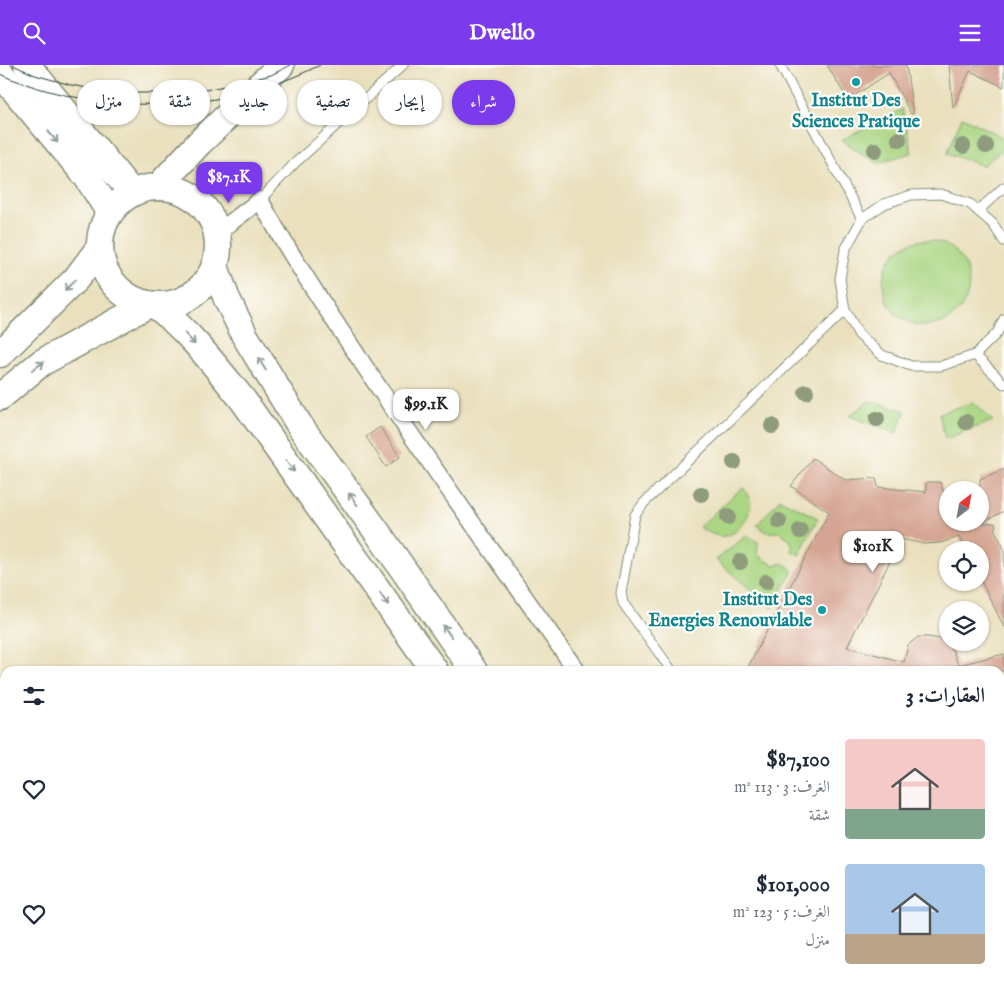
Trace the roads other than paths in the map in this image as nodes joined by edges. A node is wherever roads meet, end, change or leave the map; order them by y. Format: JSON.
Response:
{"nodes":[{"id":1,"x":27,"y":65,"type":"edge"},
{"id":2,"x":281,"y":65,"type":"edge"},
{"id":3,"x":404,"y":65,"type":"edge"},
{"id":4,"x":780,"y":65,"type":"edge"},
{"id":5,"x":0,"y":73,"type":"edge"},
{"id":6,"x":199,"y":143,"type":"junction"},
{"id":7,"x":158,"y":187,"type":"junction"},
{"id":8,"x":1004,"y":187,"type":"edge"},
{"id":9,"x":132,"y":193,"type":"junction"},
{"id":10,"x":192,"y":197,"type":"junction"},
{"id":11,"x":260,"y":200,"type":"junction"},
{"id":12,"x":978,"y":211,"type":"junction"},
{"id":13,"x":110,"y":213,"type":"junction"},
{"id":14,"x":862,"y":219,"type":"junction"},
{"id":15,"x":217,"y":233,"type":"junction"},
{"id":16,"x":1004,"y":240,"type":"edge"},
{"id":17,"x":100,"y":247,"type":"junction"},
{"id":18,"x":215,"y":266,"type":"junction"},
{"id":19,"x":152,"y":305,"type":"junction"},
{"id":20,"x":845,"y":309,"type":"junction"},
{"id":21,"x":1004,"y":319,"type":"edge"},
{"id":22,"x":996,"y":333,"type":"junction"},
{"id":23,"x":1004,"y":341,"type":"edge"},
{"id":24,"x":0,"y":354,"type":"edge"},
{"id":25,"x":975,"y":355,"type":"junction"},
{"id":26,"x":1004,"y":384,"type":"edge"},
{"id":27,"x":0,"y":397,"type":"edge"},
{"id":28,"x":431,"y":666,"type":"edge"},
{"id":29,"x":471,"y":666,"type":"edge"},
{"id":30,"x":573,"y":666,"type":"edge"},
{"id":31,"x":668,"y":666,"type":"edge"}],
"edges":[{"from":1,"to":9,"type":"main road"},
{"from":2,"to":6,"type":"main road"},
{"from":3,"to":11,"type":"lane"},
{"from":4,"to":14,"type":"lane"},
{"from":5,"to":13,"type":"main road","one_way":true},
{"from":6,"to":7,"type":"main road"},
{"from":6,"to":10,"type":"main road"},
{"from":7,"to":9,"type":"main road"},
{"from":7,"to":10,"type":"main road"},
{"from":8,"to":12,"type":"lane"},
{"from":9,"to":13,"type":"main road"},
{"from":10,"to":15,"type":"main road"},
{"from":11,"to":15,"type":"street"},
{"from":11,"to":30,"type":"street"},
{"from":12,"to":14,"type":"lane"},
{"from":12,"to":16,"type":"lane"},
{"from":13,"to":17,"type":"main road"},
{"from":14,"to":20,"type":"lane"},
{"from":15,"to":18,"type":"main road"},
{"from":17,"to":19,"type":"main road"},
{"from":17,"to":24,"type":"main road","one_way":true},
{"from":18,"to":19,"type":"main road"},
{"from":29,"to":18,"type":"main road","one_way":true},
{"from":27,"to":19,"type":"main road","one_way":true},
{"from":19,"to":28,"type":"main road","one_way":true},
{"from":20,"to":25,"type":"lane"},
{"from":20,"to":31,"type":"lane"},
{"from":21,"to":22,"type":"lane"},
{"from":22,"to":23,"type":"lane"},
{"from":22,"to":25,"type":"lane"},
{"from":25,"to":26,"type":"lane"}]}
